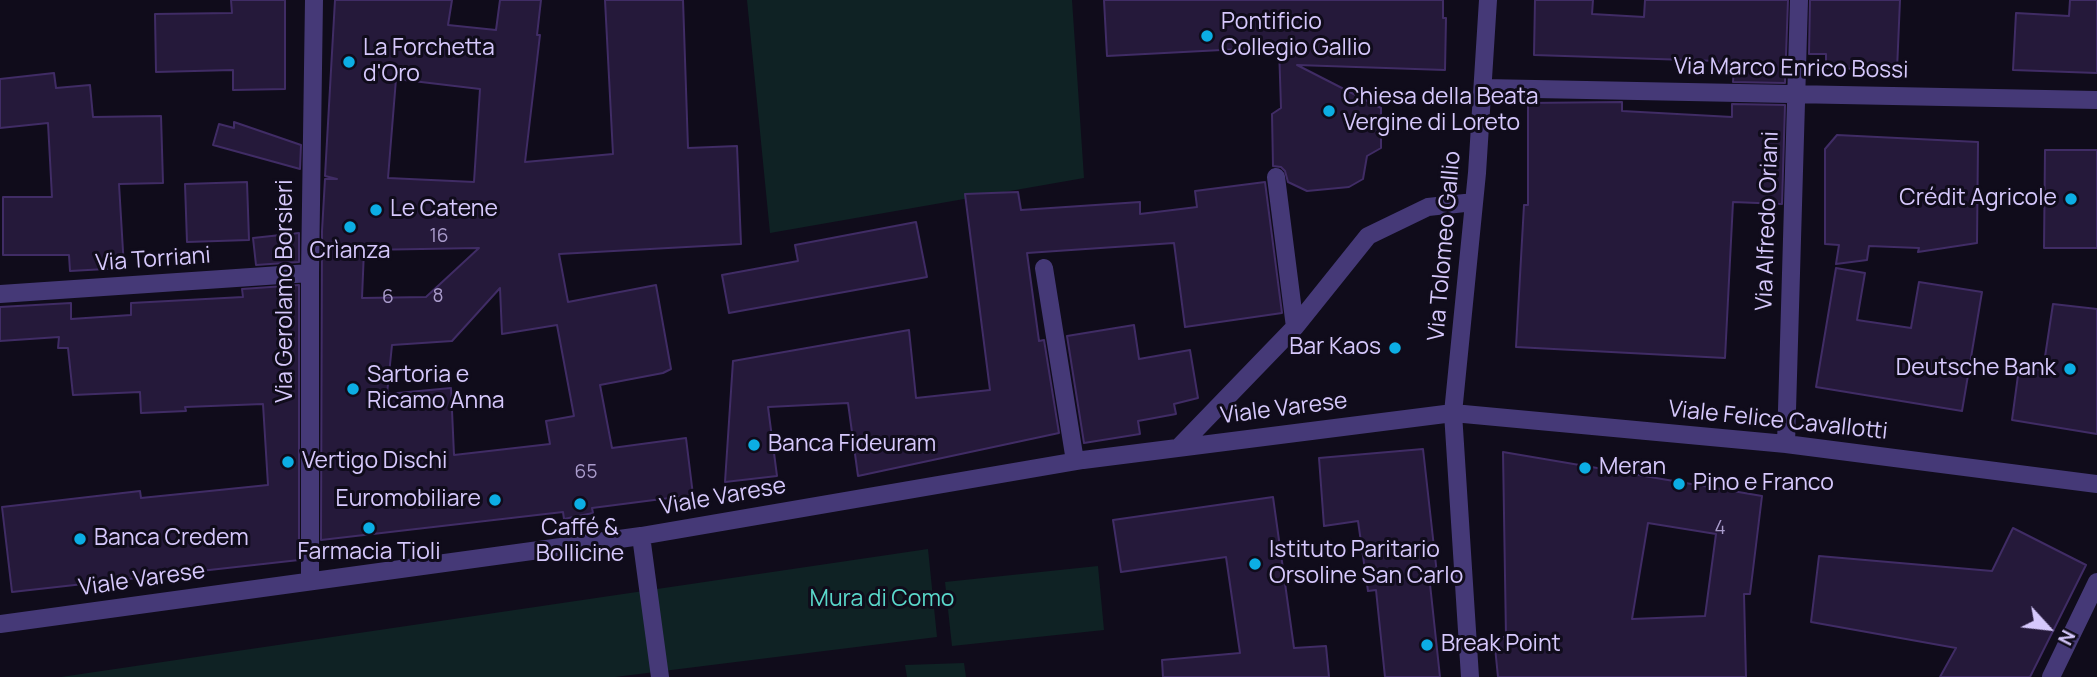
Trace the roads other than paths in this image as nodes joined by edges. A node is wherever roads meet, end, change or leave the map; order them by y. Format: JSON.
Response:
{"nodes":[{"id":1,"x":314,"y":0,"type":"edge"},
{"id":2,"x":1488,"y":0,"type":"edge"},
{"id":3,"x":1799,"y":0,"type":"edge"},
{"id":4,"x":1484,"y":88,"type":"junction"},
{"id":5,"x":1796,"y":94,"type":"junction"},
{"id":6,"x":2097,"y":100,"type":"edge"},
{"id":7,"x":1276,"y":177,"type":"dead end"},
{"id":8,"x":1474,"y":202,"type":"junction"},
{"id":9,"x":1044,"y":268,"type":"dead end"},
{"id":10,"x":310,"y":274,"type":"junction"},
{"id":11,"x":0,"y":295,"type":"edge"},
{"id":12,"x":1295,"y":327,"type":"junction"},
{"id":13,"x":1453,"y":413,"type":"junction"},
{"id":14,"x":1786,"y":444,"type":"junction"},
{"id":15,"x":1179,"y":447,"type":"junction"},
{"id":16,"x":1075,"y":461,"type":"junction"},
{"id":17,"x":2097,"y":484,"type":"edge"},
{"id":18,"x":641,"y":536,"type":"junction"},
{"id":19,"x":310,"y":581,"type":"junction"},
{"id":20,"x":2097,"y":582,"type":"edge"},
{"id":21,"x":0,"y":624,"type":"edge"},
{"id":22,"x":660,"y":677,"type":"edge"},
{"id":23,"x":1470,"y":677,"type":"edge"},
{"id":24,"x":2051,"y":677,"type":"edge"}],
"edges":[{"from":1,"to":10,"type":"street","name":"Via Gerolamo Borsieri"},
{"from":2,"to":4,"type":"street","name":"Via Tolomeo Gallio"},
{"from":3,"to":5,"type":"street","name":"Via Alfredo Oriani"},
{"from":4,"to":5,"type":"street","name":"Via Marco Enrico Bossi"},
{"from":4,"to":8,"type":"street","name":"Via Tolomeo Gallio"},
{"from":5,"to":6,"type":"street","name":"Via Marco Enrico Bossi"},
{"from":5,"to":14,"type":"street","name":"Via Alfredo Oriani"},
{"from":7,"to":12,"type":"street"},
{"from":8,"to":12,"type":"street"},
{"from":8,"to":13,"type":"street","name":"Via Tolomeo Gallio"},
{"from":9,"to":16,"type":"street"},
{"from":10,"to":11,"type":"street","name":"Via Torriani"},
{"from":10,"to":19,"type":"street","name":"Via Gerolamo Borsieri"},
{"from":12,"to":15,"type":"street"},
{"from":13,"to":14,"type":"street","name":"Viale Felice Cavallotti"},
{"from":13,"to":15,"type":"street","name":"Viale Varese"},
{"from":13,"to":23,"type":"street","name":"Via Tolomeo Gallio"},
{"from":14,"to":17,"type":"street","name":"Viale Felice Cavallotti"},
{"from":15,"to":16,"type":"street","name":"Viale Varese"},
{"from":16,"to":18,"type":"street","name":"Viale Varese"},
{"from":18,"to":19,"type":"street","name":"Viale Varese"},
{"from":18,"to":22,"type":"street"},
{"from":19,"to":21,"type":"street","name":"Viale Varese"},
{"from":20,"to":24,"type":"street"}]}
